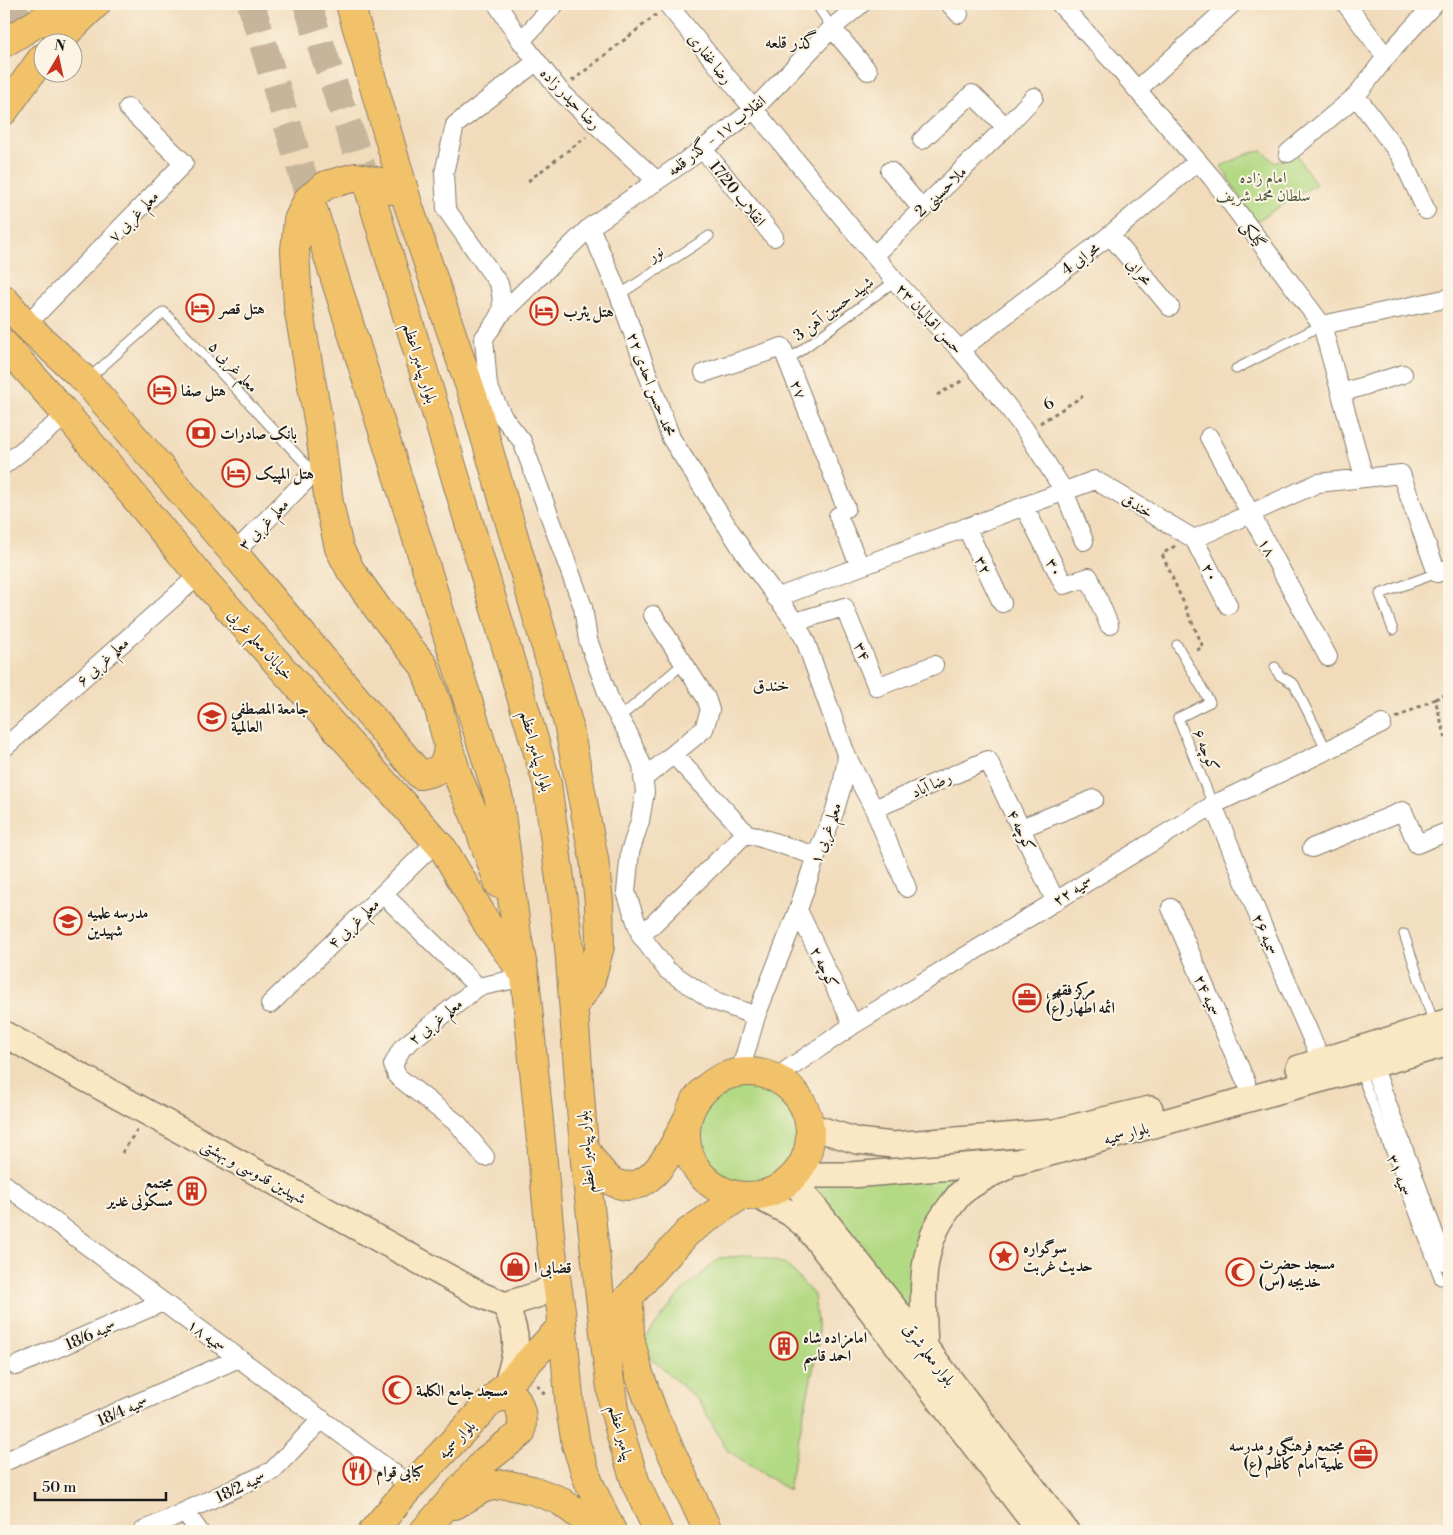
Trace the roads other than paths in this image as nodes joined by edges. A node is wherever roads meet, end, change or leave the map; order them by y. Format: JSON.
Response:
{"nodes":[{"id":1,"x":68,"y":4,"type":"edge"},
{"id":2,"x":96,"y":4,"type":"edge"},
{"id":3,"x":350,"y":4,"type":"edge"},
{"id":4,"x":497,"y":4,"type":"edge"},
{"id":5,"x":555,"y":4,"type":"edge"},
{"id":6,"x":816,"y":4,"type":"edge"},
{"id":7,"x":861,"y":4,"type":"edge"},
{"id":8,"x":1346,"y":4,"type":"edge"},
{"id":9,"x":1434,"y":4,"type":"edge"},
{"id":10,"x":668,"y":5,"type":"road end"},
{"id":11,"x":1226,"y":6,"type":"edge"},
{"id":12,"x":1069,"y":7,"type":"edge"},
{"id":13,"x":832,"y":28,"type":"junction"},
{"id":14,"x":67,"y":32,"type":"edge"},
{"id":15,"x":521,"y":41,"type":"junction"},
{"id":16,"x":4,"y":43,"type":"edge"},
{"id":17,"x":1386,"y":57,"type":"junction"},
{"id":18,"x":536,"y":62,"type":"junction"},
{"id":19,"x":868,"y":71,"type":"dead end"},
{"id":20,"x":32,"y":72,"type":"edge"},
{"id":21,"x":1137,"y":90,"type":"junction"},
{"id":22,"x":1356,"y":96,"type":"junction"},
{"id":23,"x":1034,"y":97,"type":"dead end"},
{"id":24,"x":128,"y":108,"type":"dead end"},
{"id":25,"x":753,"y":110,"type":"junction"},
{"id":26,"x":4,"y":111,"type":"edge"},
{"id":27,"x":1006,"y":127,"type":"junction"},
{"id":28,"x":922,"y":140,"type":"dead end"},
{"id":29,"x":703,"y":149,"type":"junction"},
{"id":30,"x":1288,"y":153,"type":"dead end"},
{"id":31,"x":1198,"y":161,"type":"junction"},
{"id":32,"x":890,"y":171,"type":"dead end"},
{"id":33,"x":657,"y":181,"type":"junction"},
{"id":34,"x":370,"y":192,"type":"tunnel mouth"},
{"id":35,"x":408,"y":204,"type":"junction"},
{"id":36,"x":922,"y":209,"type":"junction"},
{"id":37,"x":1426,"y":210,"type":"dead end"},
{"id":38,"x":314,"y":212,"type":"tunnel mouth"},
{"id":39,"x":590,"y":227,"type":"junction"},
{"id":40,"x":1110,"y":235,"type":"junction"},
{"id":41,"x":709,"y":236,"type":"dead end"},
{"id":42,"x":774,"y":237,"type":"dead end"},
{"id":43,"x":875,"y":255,"type":"junction"},
{"id":44,"x":895,"y":281,"type":"junction"},
{"id":45,"x":618,"y":294,"type":"junction"},
{"id":46,"x":1449,"y":298,"type":"edge"},
{"id":47,"x":4,"y":299,"type":"edge"},
{"id":48,"x":1170,"y":307,"type":"dead end"},
{"id":49,"x":501,"y":314,"type":"junction"},
{"id":50,"x":26,"y":325,"type":"junction"},
{"id":51,"x":1322,"y":325,"type":"junction"},
{"id":52,"x":4,"y":344,"type":"edge"},
{"id":53,"x":960,"y":350,"type":"junction"},
{"id":54,"x":788,"y":360,"type":"junction"},
{"id":55,"x":1236,"y":369,"type":"dead end"},
{"id":56,"x":704,"y":373,"type":"dead end"},
{"id":57,"x":1403,"y":374,"type":"dead end"},
{"id":58,"x":86,"y":381,"type":"junction"},
{"id":59,"x":1341,"y":393,"type":"junction"},
{"id":60,"x":67,"y":415,"type":"junction"},
{"id":61,"x":1209,"y":437,"type":"dead end"},
{"id":62,"x":4,"y":465,"type":"edge"},
{"id":63,"x":319,"y":466,"type":"junction"},
{"id":64,"x":1364,"y":477,"type":"junction"},
{"id":65,"x":1064,"y":491,"type":"junction"},
{"id":66,"x":1024,"y":506,"type":"junction"},
{"id":67,"x":1250,"y":514,"type":"junction"},
{"id":68,"x":966,"y":527,"type":"junction"},
{"id":69,"x":1192,"y":537,"type":"junction"},
{"id":70,"x":1084,"y":541,"type":"dead end"},
{"id":71,"x":234,"y":554,"type":"junction"},
{"id":72,"x":860,"y":566,"type":"junction"},
{"id":73,"x":1443,"y":570,"type":"edge"},
{"id":74,"x":200,"y":575,"type":"junction"},
{"id":75,"x":776,"y":598,"type":"junction"},
{"id":76,"x":1002,"y":603,"type":"dead end"},
{"id":77,"x":1228,"y":605,"type":"dead end"},
{"id":78,"x":652,"y":615,"type":"dead end"},
{"id":79,"x":795,"y":622,"type":"junction"},
{"id":80,"x":1109,"y":625,"type":"dead end"},
{"id":81,"x":1393,"y":630,"type":"dead end"},
{"id":82,"x":1177,"y":645,"type":"dead end"},
{"id":83,"x":1328,"y":657,"type":"dead end"},
{"id":84,"x":684,"y":663,"type":"junction"},
{"id":85,"x":934,"y":665,"type":"dead end"},
{"id":86,"x":1275,"y":667,"type":"dead end"},
{"id":87,"x":619,"y":718,"type":"junction"},
{"id":88,"x":1382,"y":724,"type":"road end"},
{"id":89,"x":448,"y":745,"type":"junction"},
{"id":90,"x":4,"y":748,"type":"edge"},
{"id":91,"x":1327,"y":750,"type":"junction"},
{"id":92,"x":674,"y":755,"type":"junction"},
{"id":93,"x":847,"y":757,"type":"junction"},
{"id":94,"x":988,"y":760,"type":"joint"},
{"id":95,"x":413,"y":767,"type":"junction"},
{"id":96,"x":643,"y":779,"type":"junction"},
{"id":97,"x":383,"y":781,"type":"junction"},
{"id":98,"x":1094,"y":799,"type":"dead end"},
{"id":99,"x":1214,"y":805,"type":"junction"},
{"id":100,"x":874,"y":809,"type":"junction"},
{"id":101,"x":1021,"y":828,"type":"junction"},
{"id":102,"x":1449,"y":831,"type":"edge"},
{"id":103,"x":746,"y":833,"type":"junction"},
{"id":104,"x":436,"y":842,"type":"junction"},
{"id":105,"x":1312,"y":848,"type":"dead end"},
{"id":106,"x":816,"y":856,"type":"junction"},
{"id":107,"x":907,"y":888,"type":"dead end"},
{"id":108,"x":383,"y":894,"type":"junction"},
{"id":109,"x":1056,"y":900,"type":"junction"},
{"id":110,"x":1171,"y":908,"type":"dead end"},
{"id":111,"x":798,"y":910,"type":"junction"},
{"id":112,"x":1404,"y":934,"type":"dead end"},
{"id":113,"x":517,"y":935,"type":"junction"},
{"id":114,"x":641,"y":936,"type":"junction"},
{"id":115,"x":525,"y":977,"type":"junction"},
{"id":116,"x":478,"y":987,"type":"junction"},
{"id":117,"x":270,"y":1004,"type":"dead end"},
{"id":118,"x":574,"y":1006,"type":"junction"},
{"id":119,"x":756,"y":1016,"type":"junction"},
{"id":120,"x":853,"y":1025,"type":"junction"},
{"id":121,"x":1445,"y":1030,"type":"edge"},
{"id":122,"x":4,"y":1034,"type":"edge"},
{"id":123,"x":1322,"y":1062,"type":"junction"},
{"id":124,"x":1366,"y":1068,"type":"junction"},
{"id":125,"x":740,"y":1072,"type":"junction"},
{"id":126,"x":774,"y":1078,"type":"junction"},
{"id":127,"x":1246,"y":1082,"type":"junction"},
{"id":128,"x":687,"y":1118,"type":"junction"},
{"id":129,"x":810,"y":1126,"type":"junction"},
{"id":130,"x":584,"y":1148,"type":"junction"},
{"id":131,"x":485,"y":1157,"type":"dead end"},
{"id":132,"x":1017,"y":1162,"type":"junction"},
{"id":133,"x":793,"y":1177,"type":"junction"},
{"id":134,"x":4,"y":1184,"type":"edge"},
{"id":135,"x":749,"y":1196,"type":"junction"},
{"id":136,"x":1444,"y":1261,"type":"dead end"},
{"id":137,"x":1440,"y":1280,"type":"dead end"},
{"id":138,"x":556,"y":1284,"type":"junction"},
{"id":139,"x":629,"y":1297,"type":"junction"},
{"id":140,"x":163,"y":1302,"type":"junction"},
{"id":141,"x":506,"y":1305,"type":"junction"},
{"id":142,"x":562,"y":1326,"type":"junction"},
{"id":143,"x":604,"y":1330,"type":"junction"},
{"id":144,"x":925,"y":1348,"type":"junction"},
{"id":145,"x":239,"y":1358,"type":"junction"},
{"id":146,"x":607,"y":1359,"type":"junction"},
{"id":147,"x":16,"y":1366,"type":"dead end"},
{"id":148,"x":500,"y":1393,"type":"junction"},
{"id":149,"x":654,"y":1415,"type":"junction"},
{"id":150,"x":322,"y":1420,"type":"junction"},
{"id":151,"x":4,"y":1462,"type":"edge"},
{"id":152,"x":411,"y":1486,"type":"junction"},
{"id":153,"x":185,"y":1512,"type":"junction"},
{"id":154,"x":432,"y":1522,"type":"edge"},
{"id":155,"x":143,"y":1531,"type":"edge"},
{"id":156,"x":199,"y":1531,"type":"edge"},
{"id":157,"x":373,"y":1531,"type":"edge"},
{"id":158,"x":600,"y":1531,"type":"edge"},
{"id":159,"x":612,"y":1531,"type":"edge"},
{"id":160,"x":658,"y":1531,"type":"edge"},
{"id":161,"x":708,"y":1531,"type":"edge"},
{"id":162,"x":1040,"y":1531,"type":"edge"},
{"id":163,"x":1066,"y":1531,"type":"edge"}],
"edges":[{"from":1,"to":16,"type":"main road"},
{"from":2,"to":14,"type":"main road"},
{"from":3,"to":35,"type":"main road"},
{"from":4,"to":15,"type":"street","name":"رضا حیدر زاده"},
{"from":5,"to":15,"type":"street"},
{"from":6,"to":13,"type":"lane"},
{"from":7,"to":13,"type":"street","name":"انقلاب ۱۷ - گذر قلعه"},
{"from":8,"to":17,"type":"street"},
{"from":9,"to":17,"type":"street"},
{"from":10,"to":25,"type":"street","name":"رضا غفاری"},
{"from":11,"to":21,"type":"street"},
{"from":12,"to":21,"type":"street","name":"گیلکی"},
{"from":13,"to":19,"type":"street"},
{"from":13,"to":25,"type":"street","name":"انقلاب ۱۷ - گذر قلعه"},
{"from":15,"to":18,"type":"street","name":"رضا حیدر زاده"},
{"from":17,"to":22,"type":"street"},
{"from":18,"to":33,"type":"street","name":"رضا حیدر زاده"},
{"from":18,"to":49,"type":"street"},
{"from":20,"to":26,"type":"main road"},
{"from":21,"to":31,"type":"street","name":"گیلکی"},
{"from":22,"to":30,"type":"street"},
{"from":22,"to":37,"type":"street"},
{"from":23,"to":27,"type":"street","name":"ملاحسینی 2"},
{"from":24,"to":50,"type":"street","name":"معلم غربی ۷"},
{"from":25,"to":29,"type":"street","name":"انقلاب ۱۷ - گذر قلعه"},
{"from":25,"to":43,"type":"street","name":"۲۳ حسن اقبالیان"},
{"from":27,"to":28,"type":"street"},
{"from":27,"to":36,"type":"street","name":"ملاحسینی 2"},
{"from":29,"to":33,"type":"street","name":"انقلاب ۱۷ - گذر قلعه"},
{"from":29,"to":42,"type":"street","name":"انقلاب 17/20"},
{"from":31,"to":40,"type":"street","name":"محرابی 4"},
{"from":31,"to":51,"type":"street","name":"گیلکی"},
{"from":32,"to":36,"type":"street"},
{"from":33,"to":39,"type":"street"},
{"from":34,"to":118,"type":"main road","name":"بلوار پیامبر اعظم"},
{"from":35,"to":63,"type":"main road"},
{"from":35,"to":118,"type":"main road"},
{"from":36,"to":43,"type":"street","name":"ملاحسینی 2"},
{"from":38,"to":113,"type":"main road"},
{"from":39,"to":45,"type":"street","name":"۲۲ محمد حسن احدی"},
{"from":39,"to":49,"type":"street"},
{"from":40,"to":48,"type":"street","name":"محرابی"},
{"from":40,"to":53,"type":"street","name":"محرابی 4"},
{"from":41,"to":45,"type":"lane","name":"نور"},
{"from":43,"to":44,"type":"street","name":"۲۳ حسن اقبالیان"},
{"from":44,"to":53,"type":"street","name":"۲۳ حسن اقبالیان"},
{"from":44,"to":54,"type":"lane","name":"شهید حسین آهن 3"},
{"from":45,"to":75,"type":"street","name":"۲۲ محمد حسن احدی"},
{"from":46,"to":51,"type":"street"},
{"from":47,"to":50,"type":"main road"},
{"from":49,"to":87,"type":"street"},
{"from":50,"to":58,"type":"main road"},
{"from":51,"to":55,"type":"lane"},
{"from":51,"to":59,"type":"street","name":"گیلکی"},
{"from":52,"to":60,"type":"main road","name":"خیابان معلم غربی"},
{"from":53,"to":65,"type":"street","name":"۲۳ حسن اقبالیان"},
{"from":54,"to":56,"type":"street","name":"۲۷"},
{"from":54,"to":72,"type":"street","name":"۲۷"},
{"from":57,"to":59,"type":"street"},
{"from":58,"to":63,"type":"lane","name":"معلم غربی ۵"},
{"from":58,"to":71,"type":"main road"},
{"from":59,"to":64,"type":"street","name":"گیلکی"},
{"from":60,"to":62,"type":"street"},
{"from":60,"to":74,"type":"main road","name":"خیابان معلم غربی"},
{"from":61,"to":67,"type":"street","name":"۱۸"},
{"from":63,"to":71,"type":"street","name":"معلم غربی ۳"},
{"from":63,"to":89,"type":"main road"},
{"from":64,"to":67,"type":"street"},
{"from":64,"to":73,"type":"street"},
{"from":65,"to":66,"type":"street","name":"خندق"},
{"from":65,"to":69,"type":"street","name":"خندق"},
{"from":65,"to":70,"type":"street","name":"۲۳ حسن اقبالیان"},
{"from":66,"to":68,"type":"street","name":"خندق"},
{"from":66,"to":80,"type":"street","name":"۳۰"},
{"from":67,"to":69,"type":"street"},
{"from":67,"to":83,"type":"street","name":"۱۸"},
{"from":68,"to":72,"type":"street","name":"خندق"},
{"from":68,"to":76,"type":"street","name":"۳۲"},
{"from":69,"to":77,"type":"street","name":"۲۰"},
{"from":71,"to":95,"type":"main road"},
{"from":72,"to":75,"type":"street","name":"خندق"},
{"from":73,"to":81,"type":"lane"},
{"from":74,"to":90,"type":"street","name":"معلم غربی ۶"},
{"from":74,"to":97,"type":"main road","name":"خیابان معلم غربی"},
{"from":75,"to":79,"type":"street","name":"معلم غربی ۱"},
{"from":78,"to":84,"type":"street"},
{"from":79,"to":85,"type":"street","name":"۳۴"},
{"from":79,"to":93,"type":"street","name":"معلم غربی ۱"},
{"from":82,"to":99,"type":"lane","name":"کوچه ۶"},
{"from":84,"to":87,"type":"lane"},
{"from":84,"to":92,"type":"street"},
{"from":86,"to":91,"type":"lane"},
{"from":87,"to":96,"type":"street"},
{"from":88,"to":91,"type":"street","name":"سمیه ۲۲"},
{"from":89,"to":95,"type":"main road"},
{"from":89,"to":113,"type":"main road"},
{"from":91,"to":99,"type":"street","name":"سمیه ۲۲"},
{"from":92,"to":96,"type":"street"},
{"from":92,"to":103,"type":"street"},
{"from":93,"to":100,"type":"street"},
{"from":93,"to":106,"type":"street","name":"معلم غربی ۱"},
{"from":94,"to":100,"type":"street","name":"رضا آباد"},
{"from":94,"to":101,"type":"street","name":"کوچه ۴"},
{"from":95,"to":97,"type":"main road"},
{"from":96,"to":114,"type":"street"},
{"from":97,"to":104,"type":"main road","name":"خیابان معلم غربی"},
{"from":98,"to":101,"type":"street"},
{"from":99,"to":109,"type":"street","name":"سمیه ۲۲"},
{"from":99,"to":123,"type":"street","name":"سمیه ۲۶"},
{"from":100,"to":107,"type":"street"},
{"from":101,"to":109,"type":"street","name":"کوچه ۴"},
{"from":102,"to":105,"type":"street"},
{"from":103,"to":106,"type":"street"},
{"from":103,"to":114,"type":"street"},
{"from":104,"to":108,"type":"street","name":"معلم غربی ۴"},
{"from":104,"to":115,"type":"main road","name":"خیابان معلم غربی"},
{"from":106,"to":111,"type":"street","name":"معلم غربی ۱"},
{"from":108,"to":116,"type":"street"},
{"from":108,"to":117,"type":"street","name":"معلم غربی ۴"},
{"from":109,"to":120,"type":"street","name":"سمیه ۲۲"},
{"from":110,"to":127,"type":"street","name":"سمیه ۲۴"},
{"from":111,"to":119,"type":"street","name":"معلم غربی ۱"},
{"from":111,"to":120,"type":"street","name":"کوچه ۲"},
{"from":112,"to":121,"type":"lane"},
{"from":113,"to":115,"type":"main road"},
{"from":114,"to":119,"type":"street"},
{"from":115,"to":116,"type":"street","name":"معلم غربی ۲"},
{"from":115,"to":138,"type":"main road"},
{"from":116,"to":131,"type":"street","name":"معلم غربی ۲"},
{"from":118,"to":130,"type":"main road","name":"بلوار پیامبر اعظم"},
{"from":119,"to":125,"type":"street","name":"معلم غربی ۱"},
{"from":120,"to":126,"type":"street","name":"سمیه ۲۲"},
{"from":121,"to":123,"type":"main road","name":"بلوار سمیه"},
{"from":121,"to":124,"type":"main road","name":"بلوار سمیه"},
{"from":122,"to":141,"type":"main road","name":"شهیدین قدوسی و بهشتی"},
{"from":123,"to":127,"type":"main road","name":"بلوار سمیه"},
{"from":124,"to":132,"type":"main road","name":"بلوار سمیه"},
{"from":124,"to":136,"type":"street","name":"سمیه ۳۱"},
{"from":124,"to":137,"type":"lane","name":"سمیه ۳۱"},
{"from":125,"to":126,"type":"main road"},
{"from":125,"to":128,"type":"main road"},
{"from":126,"to":129,"type":"main road"},
{"from":127,"to":129,"type":"main road","name":"بلوار سمیه"},
{"from":128,"to":130,"type":"main road"},
{"from":128,"to":135,"type":"main road"},
{"from":129,"to":133,"type":"main road"},
{"from":130,"to":143,"type":"main road","name":"بلوار پیامبر اعظم"},
{"from":132,"to":133,"type":"main road","name":"بلوار سمیه"},
{"from":132,"to":144,"type":"main road"},
{"from":133,"to":135,"type":"main road"},
{"from":133,"to":144,"type":"main road","name":"بلوار معلم شرقی"},
{"from":134,"to":140,"type":"street","name":"سمیه ۱۸"},
{"from":135,"to":139,"type":"main road"},
{"from":135,"to":162,"type":"main road","name":"بلوار معلم شرقی"},
{"from":138,"to":141,"type":"main road"},
{"from":138,"to":142,"type":"main road"},
{"from":139,"to":143,"type":"main road"},
{"from":139,"to":149,"type":"main road"},
{"from":140,"to":145,"type":"street","name":"سمیه ۱۸"},
{"from":140,"to":147,"type":"street","name":"سمیه 18/6"},
{"from":141,"to":148,"type":"main road"},
{"from":142,"to":148,"type":"main road","name":"بلوار سمیه"},
{"from":142,"to":159,"type":"main road"},
{"from":143,"to":146,"type":"main road","name":"پیامبر اعظم"},
{"from":144,"to":163,"type":"main road","name":"بلوار معلم شرقی"},
{"from":145,"to":150,"type":"street","name":"سمیه ۱۸"},
{"from":145,"to":151,"type":"street","name":"سمیه 18/4"},
{"from":146,"to":149,"type":"main road"},
{"from":146,"to":160,"type":"main road","name":"پیامبر اعظم"},
{"from":148,"to":152,"type":"main road","name":"بلوار سمیه"},
{"from":148,"to":154,"type":"main road"},
{"from":149,"to":161,"type":"main road"},
{"from":150,"to":152,"type":"street","name":"سمیه ۱۸"},
{"from":150,"to":153,"type":"street","name":"سمیه 18/2"},
{"from":152,"to":157,"type":"main road","name":"بلوار سمیه"},
{"from":153,"to":155,"type":"street","name":"سمیه 18/2"},
{"from":153,"to":156,"type":"street"},
{"from":154,"to":158,"type":"main road"}]}
